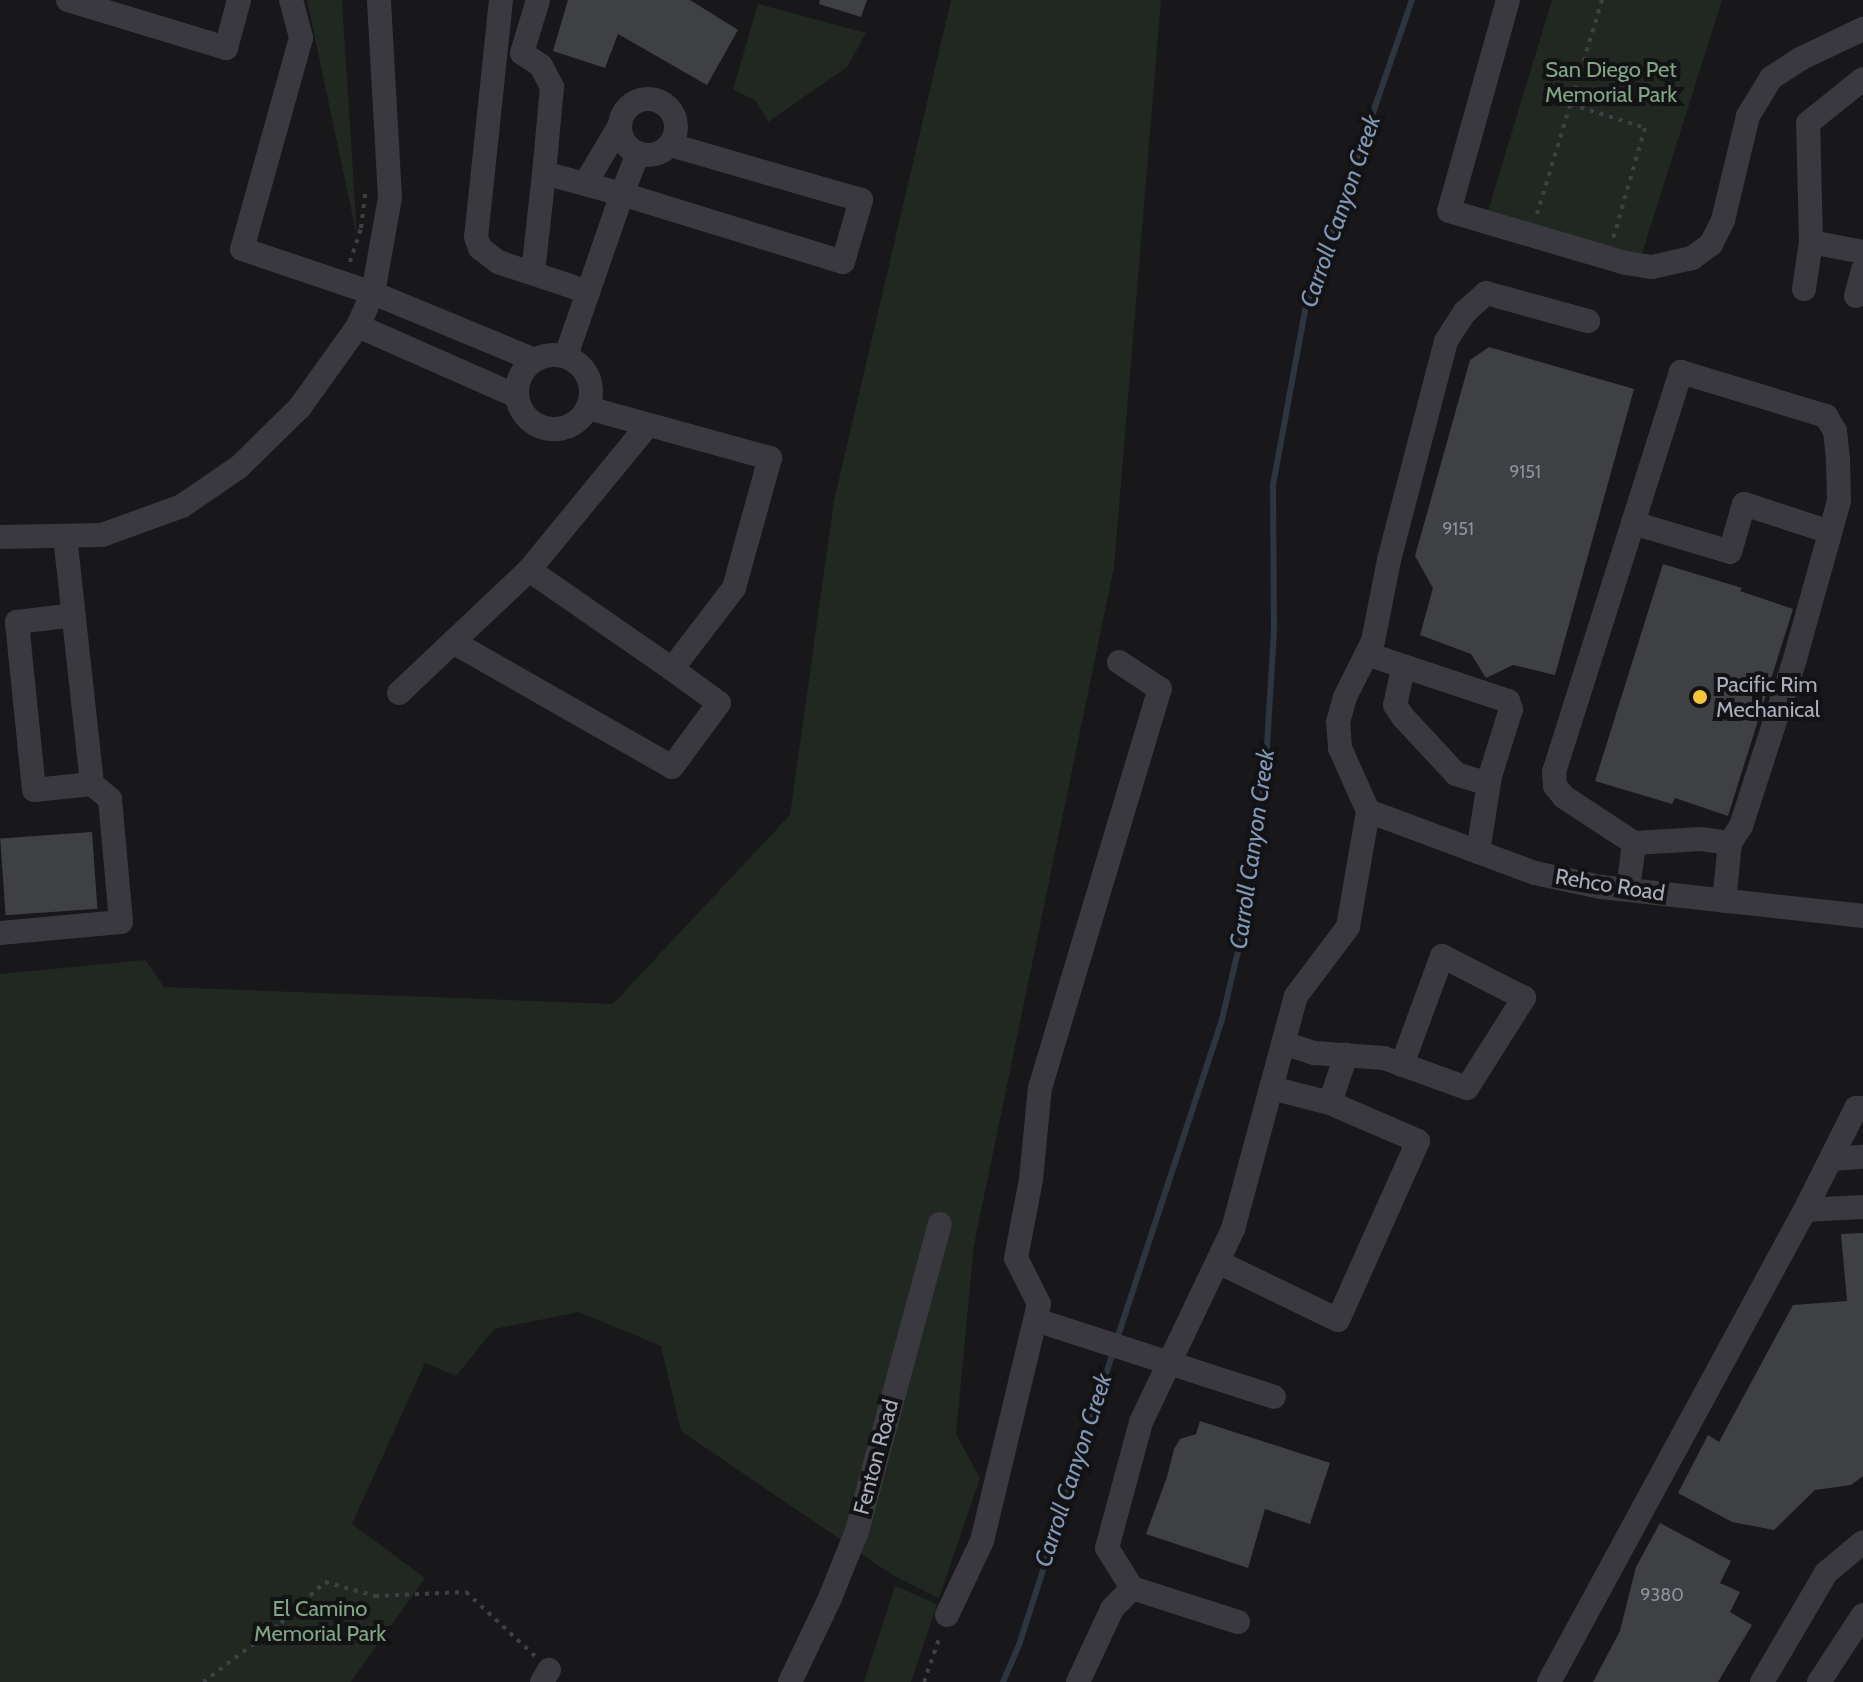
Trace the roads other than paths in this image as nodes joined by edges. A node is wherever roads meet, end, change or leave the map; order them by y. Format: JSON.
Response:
{"nodes":[{"id":1,"x":68,"y":0,"type":"edge"},
{"id":2,"x":239,"y":0,"type":"edge"},
{"id":3,"x":379,"y":0,"type":"edge"},
{"id":4,"x":501,"y":0,"type":"edge"},
{"id":5,"x":538,"y":0,"type":"edge"},
{"id":6,"x":1508,"y":0,"type":"edge"},
{"id":7,"x":285,"y":2,"type":"edge"},
{"id":8,"x":1863,"y":29,"type":"edge"},
{"id":9,"x":496,"y":45,"type":"junction"},
{"id":10,"x":522,"y":53,"type":"junction"},
{"id":11,"x":1863,"y":79,"type":"edge"},
{"id":12,"x":620,"y":125,"type":"junction"},
{"id":13,"x":670,"y":145,"type":"junction"},
{"id":14,"x":638,"y":153,"type":"junction"},
{"id":15,"x":544,"y":173,"type":"junction"},
{"id":16,"x":585,"y":184,"type":"junction"},
{"id":17,"x":622,"y":194,"type":"junction"},
{"id":18,"x":1811,"y":242,"type":"junction"},
{"id":19,"x":1863,"y":252,"type":"edge"},
{"id":20,"x":1863,"y":269,"type":"edge"},
{"id":21,"x":533,"y":273,"type":"junction"},
{"id":22,"x":1804,"y":289,"type":"dead end"},
{"id":23,"x":588,"y":292,"type":"junction"},
{"id":24,"x":373,"y":293,"type":"junction"},
{"id":25,"x":1856,"y":296,"type":"dead end"},
{"id":26,"x":1588,"y":321,"type":"dead end"},
{"id":27,"x":358,"y":326,"type":"junction"},
{"id":28,"x":566,"y":356,"type":"junction"},
{"id":29,"x":535,"y":360,"type":"junction"},
{"id":30,"x":517,"y":396,"type":"junction"},
{"id":31,"x":588,"y":408,"type":"junction"},
{"id":32,"x":648,"y":425,"type":"junction"},
{"id":33,"x":1633,"y":523,"type":"junction"},
{"id":34,"x":1830,"y":532,"type":"junction"},
{"id":35,"x":65,"y":536,"type":"junction"},
{"id":36,"x":0,"y":537,"type":"edge"},
{"id":37,"x":529,"y":570,"type":"junction"},
{"id":38,"x":74,"y":615,"type":"junction"},
{"id":39,"x":453,"y":642,"type":"junction"},
{"id":40,"x":1367,"y":654,"type":"junction"},
{"id":41,"x":1119,"y":662,"type":"dead end"},
{"id":42,"x":1403,"y":668,"type":"junction"},
{"id":43,"x":672,"y":669,"type":"junction"},
{"id":44,"x":399,"y":693,"type":"dead end"},
{"id":45,"x":92,"y":784,"type":"junction"},
{"id":46,"x":1489,"y":784,"type":"junction"},
{"id":47,"x":1368,"y":811,"type":"junction"},
{"id":48,"x":1634,"y":843,"type":"junction"},
{"id":49,"x":1730,"y":843,"type":"junction"},
{"id":50,"x":1478,"y":852,"type":"junction"},
{"id":51,"x":1628,"y":890,"type":"junction"},
{"id":52,"x":1724,"y":901,"type":"junction"},
{"id":53,"x":1863,"y":916,"type":"edge"},
{"id":54,"x":0,"y":933,"type":"edge"},
{"id":55,"x":1283,"y":1043,"type":"junction"},
{"id":56,"x":1346,"y":1055,"type":"junction"},
{"id":57,"x":1402,"y":1065,"type":"junction"},
{"id":58,"x":1271,"y":1088,"type":"junction"},
{"id":59,"x":1330,"y":1103,"type":"junction"},
{"id":60,"x":1863,"y":1108,"type":"edge"},
{"id":61,"x":1863,"y":1157,"type":"edge"},
{"id":62,"x":1832,"y":1159,"type":"junction"},
{"id":63,"x":1863,"y":1207,"type":"edge"},
{"id":64,"x":1805,"y":1210,"type":"junction"},
{"id":65,"x":940,"y":1224,"type":"dead end"},
{"id":66,"x":1218,"y":1262,"type":"junction"},
{"id":67,"x":1036,"y":1320,"type":"junction"},
{"id":68,"x":1170,"y":1363,"type":"junction"},
{"id":69,"x":1274,"y":1397,"type":"dead end"},
{"id":70,"x":1863,"y":1542,"type":"edge"},
{"id":71,"x":1132,"y":1588,"type":"junction"},
{"id":72,"x":947,"y":1615,"type":"road end"},
{"id":73,"x":1863,"y":1615,"type":"edge"},
{"id":74,"x":1238,"y":1622,"type":"dead end"},
{"id":75,"x":790,"y":1682,"type":"edge"},
{"id":76,"x":1078,"y":1682,"type":"edge"},
{"id":77,"x":1549,"y":1682,"type":"edge"},
{"id":78,"x":1762,"y":1682,"type":"edge"},
{"id":79,"x":1819,"y":1682,"type":"edge"}],
"edges":[{"from":1,"to":2,"type":"street"},
{"from":3,"to":24,"type":"street"},
{"from":4,"to":9,"type":"street"},
{"from":5,"to":10,"type":"street"},
{"from":6,"to":8,"type":"street"},
{"from":7,"to":24,"type":"street"},
{"from":9,"to":10,"type":"street"},
{"from":9,"to":21,"type":"street"},
{"from":10,"to":15,"type":"street"},
{"from":11,"to":18,"type":"street"},
{"from":12,"to":13,"type":"street"},
{"from":12,"to":14,"type":"street"},
{"from":12,"to":16,"type":"street"},
{"from":13,"to":14,"type":"street"},
{"from":13,"to":17,"type":"street"},
{"from":14,"to":17,"type":"street"},
{"from":15,"to":16,"type":"street"},
{"from":15,"to":21,"type":"street"},
{"from":16,"to":17,"type":"street"},
{"from":17,"to":23,"type":"street"},
{"from":18,"to":19,"type":"street"},
{"from":18,"to":22,"type":"street"},
{"from":20,"to":25,"type":"street"},
{"from":21,"to":23,"type":"street"},
{"from":23,"to":28,"type":"street"},
{"from":24,"to":27,"type":"street"},
{"from":24,"to":29,"type":"street"},
{"from":26,"to":40,"type":"street"},
{"from":27,"to":30,"type":"street"},
{"from":27,"to":35,"type":"street"},
{"from":28,"to":29,"type":"street"},
{"from":28,"to":31,"type":"street"},
{"from":29,"to":30,"type":"street"},
{"from":30,"to":31,"type":"street"},
{"from":31,"to":32,"type":"street"},
{"from":32,"to":37,"type":"street"},
{"from":32,"to":43,"type":"street"},
{"from":33,"to":34,"type":"street"},
{"from":33,"to":34,"type":"street"},
{"from":33,"to":48,"type":"street"},
{"from":34,"to":49,"type":"street"},
{"from":35,"to":36,"type":"street"},
{"from":35,"to":38,"type":"street"},
{"from":37,"to":39,"type":"street"},
{"from":37,"to":43,"type":"street"},
{"from":38,"to":45,"type":"street"},
{"from":38,"to":45,"type":"street"},
{"from":39,"to":43,"type":"street"},
{"from":39,"to":44,"type":"street"},
{"from":40,"to":42,"type":"street"},
{"from":40,"to":47,"type":"street"},
{"from":41,"to":67,"type":"street"},
{"from":42,"to":46,"type":"street"},
{"from":42,"to":46,"type":"street"},
{"from":45,"to":54,"type":"street"},
{"from":46,"to":50,"type":"street"},
{"from":47,"to":50,"type":"street","name":"Rehco Road"},
{"from":47,"to":55,"type":"street"},
{"from":48,"to":49,"type":"street"},
{"from":48,"to":51,"type":"street"},
{"from":49,"to":52,"type":"street"},
{"from":50,"to":51,"type":"street","name":"Rehco Road"},
{"from":51,"to":52,"type":"street","name":"Rehco Road"},
{"from":52,"to":53,"type":"street","name":"Rehco Road"},
{"from":55,"to":56,"type":"street"},
{"from":55,"to":58,"type":"street"},
{"from":56,"to":57,"type":"street"},
{"from":56,"to":59,"type":"street"},
{"from":57,"to":57,"type":"street"},
{"from":58,"to":59,"type":"street"},
{"from":58,"to":66,"type":"street"},
{"from":59,"to":66,"type":"street"},
{"from":60,"to":62,"type":"street"},
{"from":61,"to":62,"type":"street"},
{"from":62,"to":64,"type":"street"},
{"from":63,"to":64,"type":"street"},
{"from":64,"to":77,"type":"street"},
{"from":65,"to":75,"type":"street","name":"Fenton Road"},
{"from":66,"to":68,"type":"street"},
{"from":67,"to":68,"type":"street"},
{"from":67,"to":72,"type":"street"},
{"from":68,"to":69,"type":"street"},
{"from":68,"to":71,"type":"street"},
{"from":70,"to":78,"type":"street"},
{"from":71,"to":74,"type":"street"},
{"from":71,"to":76,"type":"street"},
{"from":73,"to":79,"type":"street"}]}
